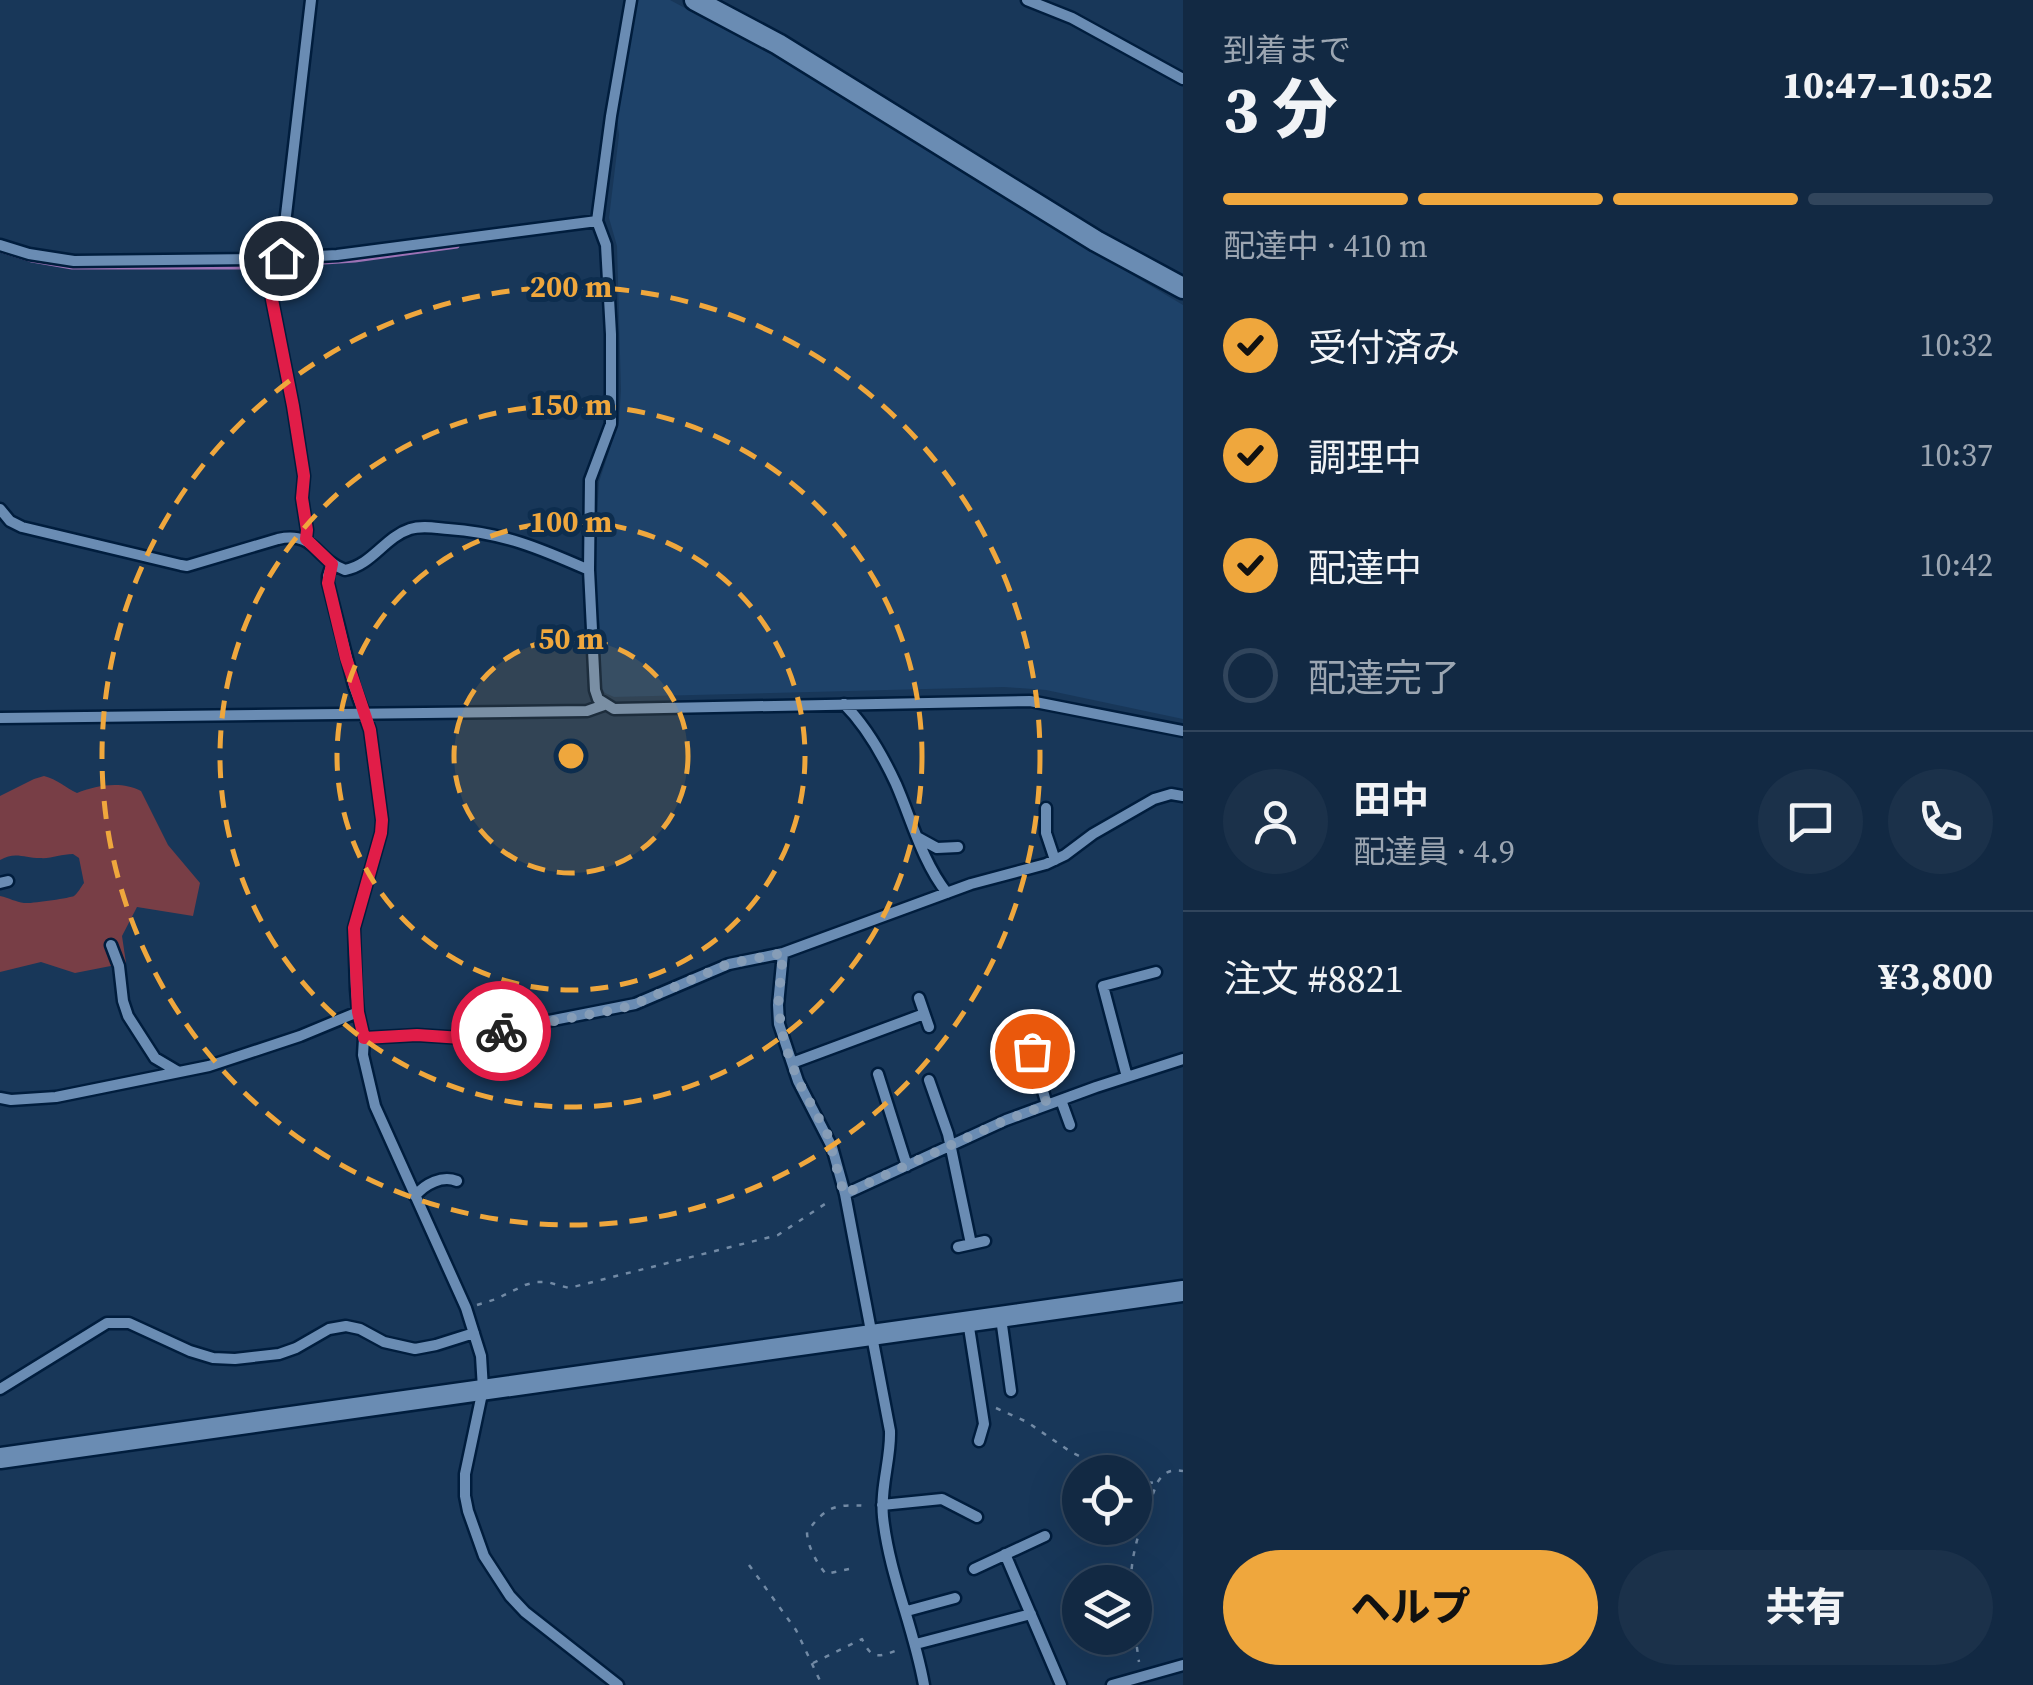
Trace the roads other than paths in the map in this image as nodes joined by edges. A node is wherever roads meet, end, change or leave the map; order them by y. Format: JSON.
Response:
{"nodes":[{"id":1,"x":311,"y":0,"type":"edge"},
{"id":2,"x":631,"y":0,"type":"edge"},
{"id":3,"x":695,"y":0,"type":"edge"},
{"id":4,"x":1026,"y":0,"type":"edge"},
{"id":5,"x":1183,"y":79,"type":"edge"},
{"id":6,"x":597,"y":222,"type":"junction"},
{"id":7,"x":0,"y":244,"type":"edge"},
{"id":8,"x":281,"y":258,"type":"junction"},
{"id":9,"x":264,"y":259,"type":"junction"},
{"id":10,"x":1183,"y":288,"type":"edge"},
{"id":11,"x":0,"y":510,"type":"edge"},
{"id":12,"x":306,"y":539,"type":"junction"},
{"id":13,"x":332,"y":564,"type":"junction"},
{"id":14,"x":589,"y":570,"type":"junction"},
{"id":15,"x":604,"y":704,"type":"junction"},
{"id":16,"x":844,"y":704,"type":"junction"},
{"id":17,"x":364,"y":713,"type":"junction"},
{"id":18,"x":0,"y":718,"type":"edge"},
{"id":19,"x":1183,"y":731,"type":"edge"},
{"id":20,"x":1183,"y":796,"type":"edge"},
{"id":21,"x":1046,"y":808,"type":"dead end"},
{"id":22,"x":916,"y":836,"type":"junction"},
{"id":23,"x":958,"y":847,"type":"dead end"},
{"id":24,"x":1055,"y":860,"type":"junction"},
{"id":25,"x":947,"y":891,"type":"junction"},
{"id":26,"x":111,"y":945,"type":"dead end"},
{"id":27,"x":783,"y":953,"type":"junction"},
{"id":28,"x":1156,"y":972,"type":"dead end"},
{"id":29,"x":919,"y":998,"type":"dead end"},
{"id":30,"x":358,"y":1012,"type":"junction"},
{"id":31,"x":924,"y":1014,"type":"junction"},
{"id":32,"x":1024,"y":1025,"type":"dead end"},
{"id":33,"x":929,"y":1027,"type":"dead end"},
{"id":34,"x":364,"y":1038,"type":"junction"},
{"id":35,"x":1183,"y":1058,"type":"edge"},
{"id":36,"x":792,"y":1063,"type":"junction"},
{"id":37,"x":178,"y":1072,"type":"junction"},
{"id":38,"x":878,"y":1074,"type":"dead end"},
{"id":39,"x":1127,"y":1077,"type":"junction"},
{"id":40,"x":929,"y":1080,"type":"dead end"},
{"id":41,"x":0,"y":1098,"type":"edge"},
{"id":42,"x":1061,"y":1100,"type":"junction"},
{"id":43,"x":1047,"y":1105,"type":"junction"},
{"id":44,"x":1070,"y":1125,"type":"dead end"},
{"id":45,"x":951,"y":1145,"type":"junction"},
{"id":46,"x":907,"y":1166,"type":"junction"},
{"id":47,"x":458,"y":1182,"type":"dead end"},
{"id":48,"x":844,"y":1194,"type":"junction"},
{"id":49,"x":414,"y":1196,"type":"junction"},
{"id":50,"x":984,"y":1241,"type":"dead end"},
{"id":51,"x":971,"y":1244,"type":"junction"},
{"id":52,"x":958,"y":1247,"type":"dead end"},
{"id":53,"x":1183,"y":1291,"type":"edge"},
{"id":54,"x":1001,"y":1316,"type":"junction"},
{"id":55,"x":968,"y":1321,"type":"junction"},
{"id":56,"x":474,"y":1332,"type":"junction"},
{"id":57,"x":872,"y":1335,"type":"junction"},
{"id":58,"x":0,"y":1389,"type":"edge"},
{"id":59,"x":484,"y":1389,"type":"junction"},
{"id":60,"x":1011,"y":1391,"type":"dead end"},
{"id":61,"x":980,"y":1440,"type":"dead end"},
{"id":62,"x":0,"y":1458,"type":"edge"},
{"id":63,"x":882,"y":1504,"type":"junction"},
{"id":64,"x":977,"y":1517,"type":"dead end"},
{"id":65,"x":1045,"y":1536,"type":"dead end"},
{"id":66,"x":1006,"y":1554,"type":"junction"},
{"id":67,"x":974,"y":1569,"type":"dead end"},
{"id":68,"x":956,"y":1598,"type":"dead end"},
{"id":69,"x":906,"y":1612,"type":"junction"},
{"id":70,"x":1032,"y":1614,"type":"junction"},
{"id":71,"x":916,"y":1644,"type":"junction"},
{"id":72,"x":1183,"y":1664,"type":"edge"},
{"id":73,"x":618,"y":1685,"type":"edge"},
{"id":74,"x":924,"y":1685,"type":"edge"},
{"id":75,"x":1062,"y":1685,"type":"edge"},
{"id":76,"x":1112,"y":1685,"type":"edge"}],
"edges":[{"from":1,"to":8,"type":"street"},
{"from":2,"to":6,"type":"street"},
{"from":3,"to":10,"type":"street"},
{"from":4,"to":5,"type":"street"},
{"from":6,"to":8,"type":"street"},
{"from":6,"to":14,"type":"street"},
{"from":7,"to":9,"type":"street"},
{"from":8,"to":9,"type":"street"},
{"from":9,"to":12,"type":"street"},
{"from":11,"to":12,"type":"street"},
{"from":12,"to":13,"type":"street"},
{"from":13,"to":14,"type":"street"},
{"from":13,"to":17,"type":"street"},
{"from":14,"to":15,"type":"street"},
{"from":15,"to":16,"type":"street"},
{"from":15,"to":17,"type":"street"},
{"from":16,"to":19,"type":"street"},
{"from":16,"to":22,"type":"street"},
{"from":17,"to":18,"type":"street"},
{"from":17,"to":30,"type":"street"},
{"from":20,"to":24,"type":"street"},
{"from":21,"to":24,"type":"street"},
{"from":22,"to":23,"type":"street"},
{"from":22,"to":25,"type":"street"},
{"from":24,"to":25,"type":"street"},
{"from":25,"to":27,"type":"street"},
{"from":26,"to":37,"type":"street"},
{"from":27,"to":34,"type":"street"},
{"from":27,"to":36,"type":"street"},
{"from":28,"to":39,"type":"street"},
{"from":29,"to":31,"type":"street"},
{"from":30,"to":34,"type":"street"},
{"from":30,"to":37,"type":"street"},
{"from":31,"to":33,"type":"street"},
{"from":31,"to":36,"type":"street"},
{"from":32,"to":43,"type":"street"},
{"from":34,"to":49,"type":"street"},
{"from":35,"to":39,"type":"street"},
{"from":36,"to":48,"type":"street"},
{"from":37,"to":41,"type":"street"},
{"from":38,"to":46,"type":"street"},
{"from":39,"to":42,"type":"street"},
{"from":40,"to":45,"type":"street"},
{"from":42,"to":43,"type":"street"},
{"from":42,"to":44,"type":"street"},
{"from":43,"to":45,"type":"street"},
{"from":45,"to":46,"type":"street"},
{"from":45,"to":51,"type":"street"},
{"from":46,"to":48,"type":"street"},
{"from":47,"to":49,"type":"street"},
{"from":48,"to":57,"type":"street"},
{"from":49,"to":56,"type":"street"},
{"from":50,"to":51,"type":"street"},
{"from":51,"to":52,"type":"street"},
{"from":53,"to":54,"type":"street"},
{"from":54,"to":55,"type":"street"},
{"from":54,"to":60,"type":"street"},
{"from":55,"to":57,"type":"street"},
{"from":55,"to":61,"type":"street"},
{"from":56,"to":58,"type":"street"},
{"from":56,"to":59,"type":"street"},
{"from":57,"to":59,"type":"street"},
{"from":57,"to":63,"type":"street"},
{"from":59,"to":62,"type":"street"},
{"from":59,"to":73,"type":"street"},
{"from":63,"to":64,"type":"street"},
{"from":63,"to":69,"type":"street"},
{"from":65,"to":66,"type":"street"},
{"from":66,"to":67,"type":"street"},
{"from":66,"to":70,"type":"street"},
{"from":68,"to":69,"type":"street"},
{"from":69,"to":71,"type":"street"},
{"from":70,"to":71,"type":"street"},
{"from":70,"to":75,"type":"street"},
{"from":71,"to":74,"type":"street"},
{"from":72,"to":76,"type":"street"}]}
